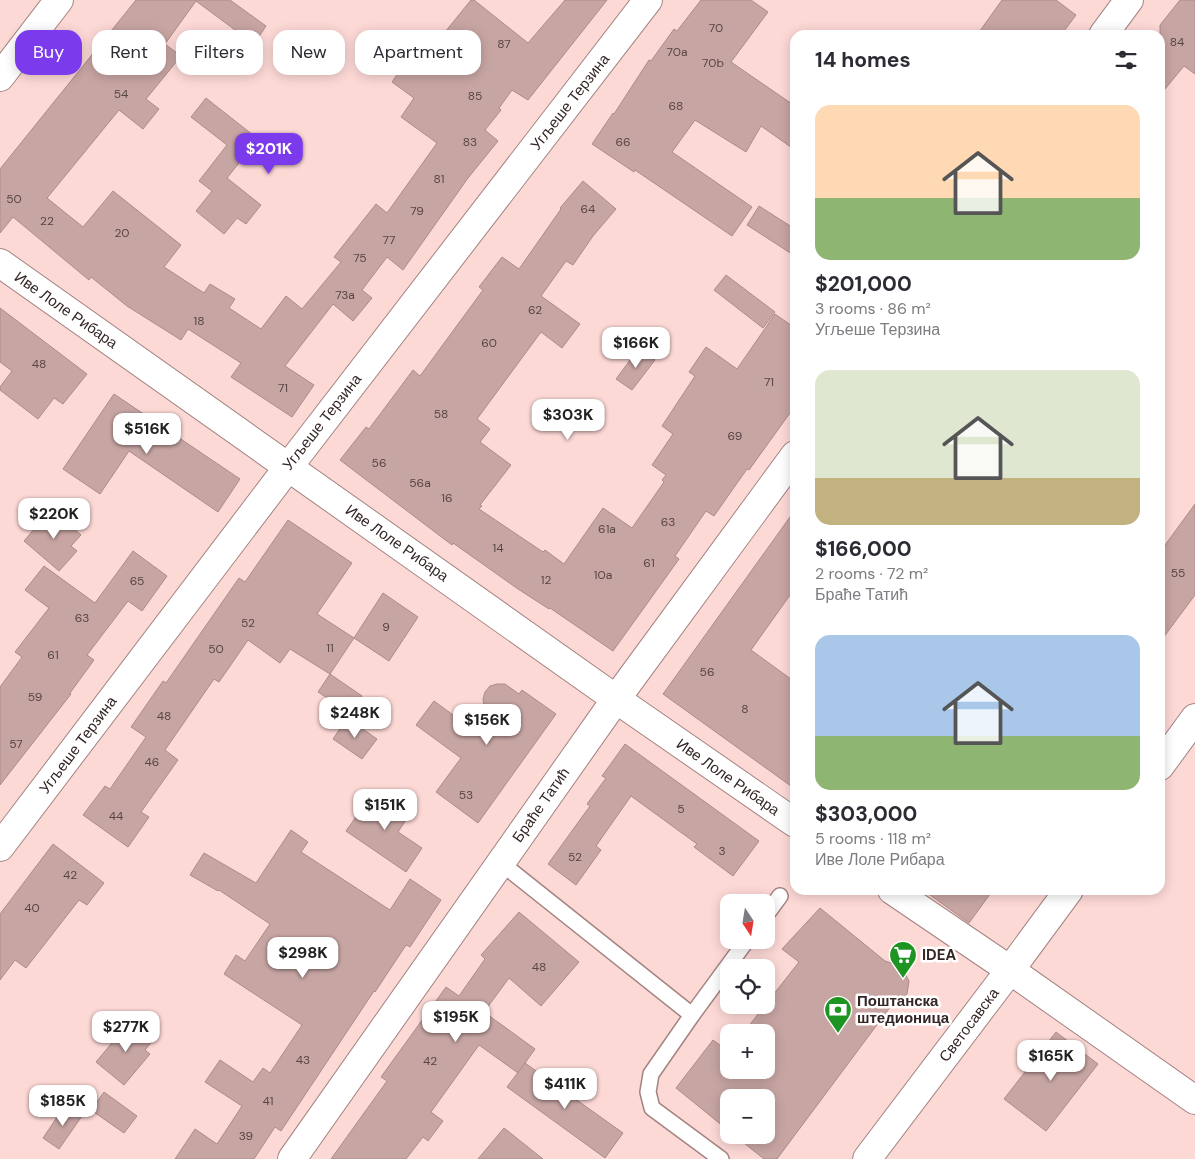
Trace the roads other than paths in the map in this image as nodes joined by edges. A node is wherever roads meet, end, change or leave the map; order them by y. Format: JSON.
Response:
{"nodes":[{"id":1,"x":59,"y":0,"type":"edge"},
{"id":2,"x":648,"y":0,"type":"edge"},
{"id":3,"x":1129,"y":0,"type":"edge"},
{"id":4,"x":1107,"y":30,"type":"edge"},
{"id":5,"x":0,"y":77,"type":"edge"},
{"id":6,"x":0,"y":263,"type":"edge"},
{"id":7,"x":790,"y":462,"type":"edge"},
{"id":8,"x":289,"y":466,"type":"junction"},
{"id":9,"x":616,"y":699,"type":"junction"},
{"id":10,"x":1195,"y":718,"type":"edge"},
{"id":11,"x":1165,"y":759,"type":"edge"},
{"id":12,"x":790,"y":820,"type":"edge"},
{"id":13,"x":0,"y":847,"type":"edge"},
{"id":14,"x":501,"y":863,"type":"junction"},
{"id":15,"x":899,"y":895,"type":"edge"},
{"id":16,"x":1065,"y":895,"type":"edge"},
{"id":17,"x":780,"y":896,"type":"dead end"},
{"id":18,"x":775,"y":903,"type":"edge"},
{"id":19,"x":740,"y":949,"type":"edge"},
{"id":20,"x":1010,"y":970,"type":"junction"},
{"id":21,"x":692,"y":1015,"type":"junction"},
{"id":22,"x":1195,"y":1100,"type":"edge"},
{"id":23,"x":292,"y":1159,"type":"edge"},
{"id":24,"x":721,"y":1159,"type":"edge"},
{"id":25,"x":867,"y":1159,"type":"edge"}],
"edges":[{"from":1,"to":5,"type":"street"},
{"from":2,"to":8,"type":"street","name":"Угљеше Терзина"},
{"from":3,"to":4,"type":"street"},
{"from":6,"to":8,"type":"street","name":"Иве Лоле Рибара"},
{"from":7,"to":9,"type":"street","name":"Браће Татић"},
{"from":8,"to":9,"type":"street","name":"Иве Лоле Рибара"},
{"from":8,"to":13,"type":"street","name":"Угљеше Терзина"},
{"from":9,"to":12,"type":"street","name":"Иве Лоле Рибара"},
{"from":9,"to":14,"type":"street","name":"Браће Татић"},
{"from":10,"to":11,"type":"street"},
{"from":14,"to":21,"type":"lane"},
{"from":14,"to":23,"type":"street","name":"Браће Татић"},
{"from":15,"to":20,"type":"street"},
{"from":16,"to":20,"type":"street","name":"Светосавска"},
{"from":17,"to":18,"type":"lane"},
{"from":19,"to":21,"type":"lane"},
{"from":20,"to":22,"type":"street"},
{"from":20,"to":25,"type":"street","name":"Светосавска"},
{"from":21,"to":24,"type":"lane"}]}
